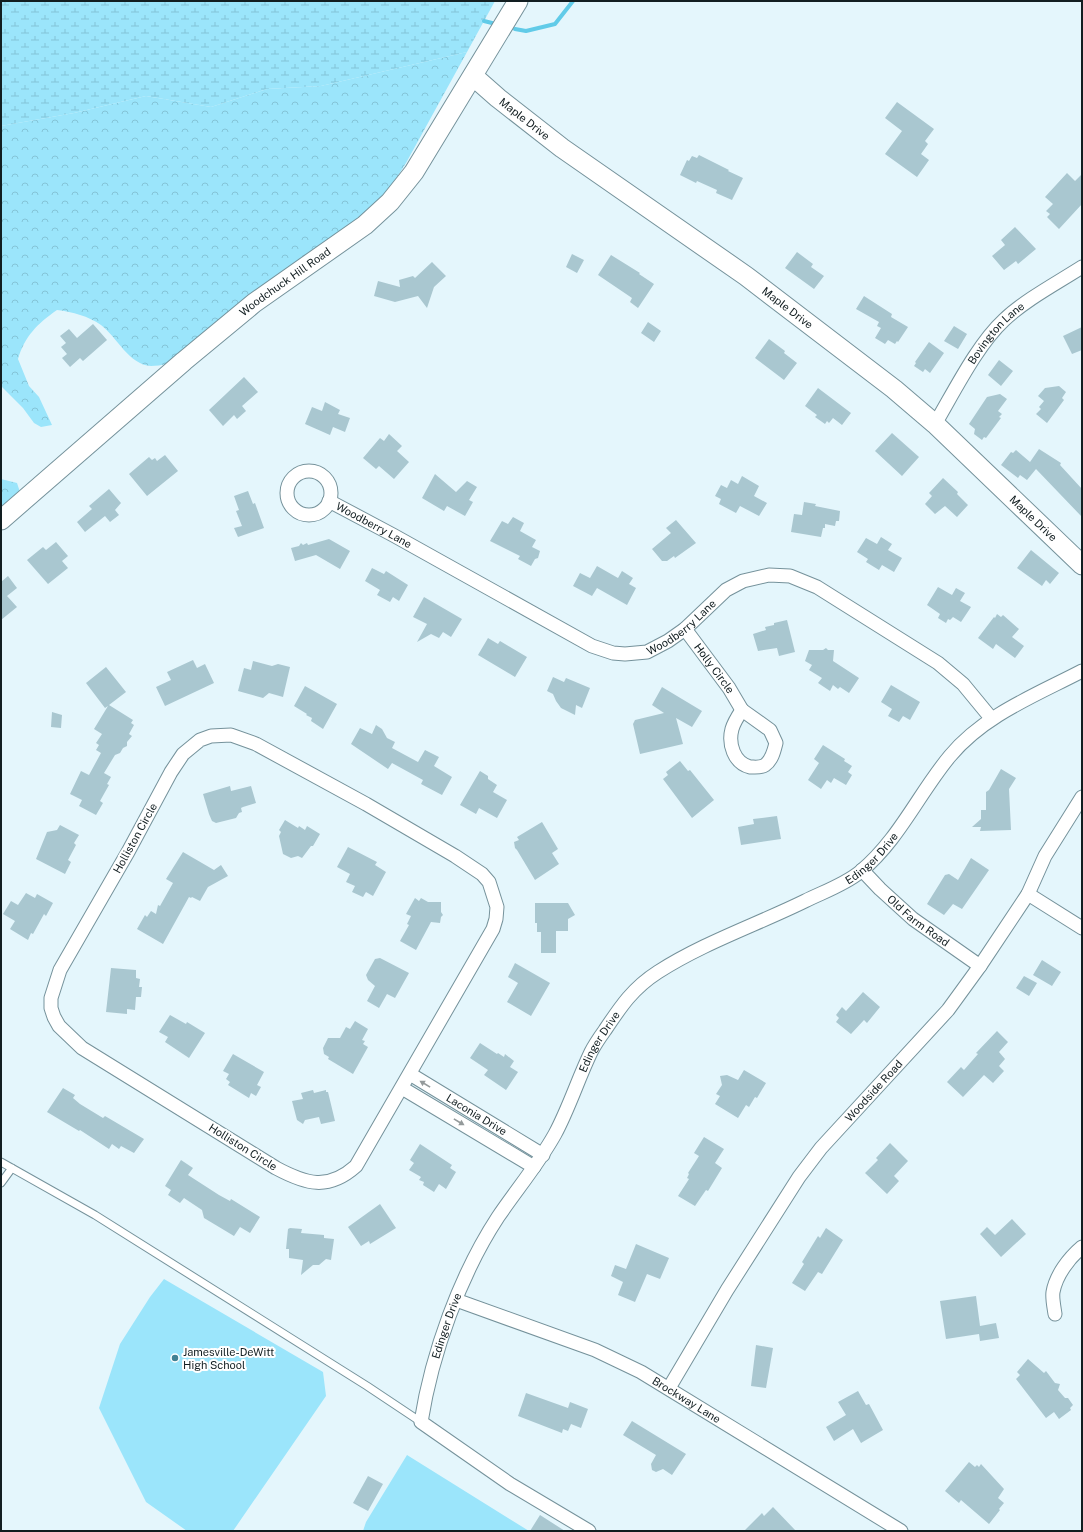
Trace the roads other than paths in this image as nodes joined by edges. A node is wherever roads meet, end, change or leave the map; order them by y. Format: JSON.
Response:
{"nodes":[{"id":1,"x":518,"y":1,"type":"edge"},
{"id":2,"x":473,"y":76,"type":"junction"},
{"id":3,"x":1082,"y":267,"type":"edge"},
{"id":4,"x":935,"y":424,"type":"junction"},
{"id":5,"x":329,"y":501,"type":"dead end"},
{"id":6,"x":1,"y":520,"type":"edge"},
{"id":7,"x":1082,"y":565,"type":"edge"},
{"id":8,"x":685,"y":629,"type":"junction"},
{"id":9,"x":1082,"y":671,"type":"edge"},
{"id":10,"x":742,"y":710,"type":"dead end"},
{"id":11,"x":991,"y":718,"type":"junction"},
{"id":12,"x":1082,"y":797,"type":"edge"},
{"id":13,"x":862,"y":870,"type":"junction"},
{"id":14,"x":1028,"y":894,"type":"junction"},
{"id":15,"x":1082,"y":928,"type":"edge"},
{"id":16,"x":980,"y":966,"type":"junction"},
{"id":17,"x":410,"y":1074,"type":"junction"},
{"id":18,"x":402,"y":1088,"type":"junction"},
{"id":19,"x":543,"y":1155,"type":"junction"},
{"id":20,"x":1,"y":1162,"type":"edge"},
{"id":21,"x":534,"y":1167,"type":"junction"},
{"id":22,"x":12,"y":1168,"type":"junction"},
{"id":23,"x":1,"y":1183,"type":"edge"},
{"id":24,"x":1082,"y":1247,"type":"edge"},
{"id":25,"x":456,"y":1300,"type":"junction"},
{"id":26,"x":1055,"y":1314,"type":"dead end"},
{"id":27,"x":669,"y":1388,"type":"junction"},
{"id":28,"x":421,"y":1422,"type":"junction"},
{"id":29,"x":589,"y":1531,"type":"edge"},
{"id":30,"x":901,"y":1531,"type":"edge"}],
"edges":[{"from":1,"to":2,"type":"street","name":"Woodchuck Hill Road"},
{"from":2,"to":4,"type":"street","name":"Maple Drive"},
{"from":2,"to":6,"type":"street","name":"Woodchuck Hill Road"},
{"from":3,"to":4,"type":"street","name":"Bovington Lane"},
{"from":4,"to":7,"type":"street","name":"Maple Drive"},
{"from":5,"to":8,"type":"street","name":"Woodberry Lane"},
{"from":8,"to":10,"type":"street","name":"Holly Circle"},
{"from":8,"to":11,"type":"street","name":"Woodberry Lane"},
{"from":9,"to":11,"type":"street","name":"Edinger Drive"},
{"from":11,"to":13,"type":"street","name":"Edinger Drive"},
{"from":12,"to":14,"type":"street","name":"Woodside Road"},
{"from":13,"to":16,"type":"street","name":"Old Farm Road"},
{"from":13,"to":19,"type":"street","name":"Edinger Drive"},
{"from":14,"to":15,"type":"street"},
{"from":14,"to":16,"type":"street","name":"Woodside Road"},
{"from":16,"to":27,"type":"street","name":"Woodside Road"},
{"from":17,"to":18,"type":"street","name":"Holliston Circle"},
{"from":17,"to":18,"type":"street","name":"Holliston Circle"},
{"from":19,"to":17,"type":"street","name":"Laconia Drive","one_way":true},
{"from":18,"to":21,"type":"street","name":"Laconia Drive","one_way":true},
{"from":19,"to":21,"type":"street","name":"Edinger Drive"},
{"from":20,"to":22,"type":"lane"},
{"from":21,"to":25,"type":"street","name":"Edinger Drive"},
{"from":22,"to":23,"type":"lane"},
{"from":22,"to":28,"type":"lane"},
{"from":24,"to":26,"type":"street"},
{"from":25,"to":27,"type":"street","name":"Brockway Lane"},
{"from":25,"to":28,"type":"street","name":"Edinger Drive"},
{"from":27,"to":30,"type":"street","name":"Brockway Lane"},
{"from":28,"to":29,"type":"street"}]}
